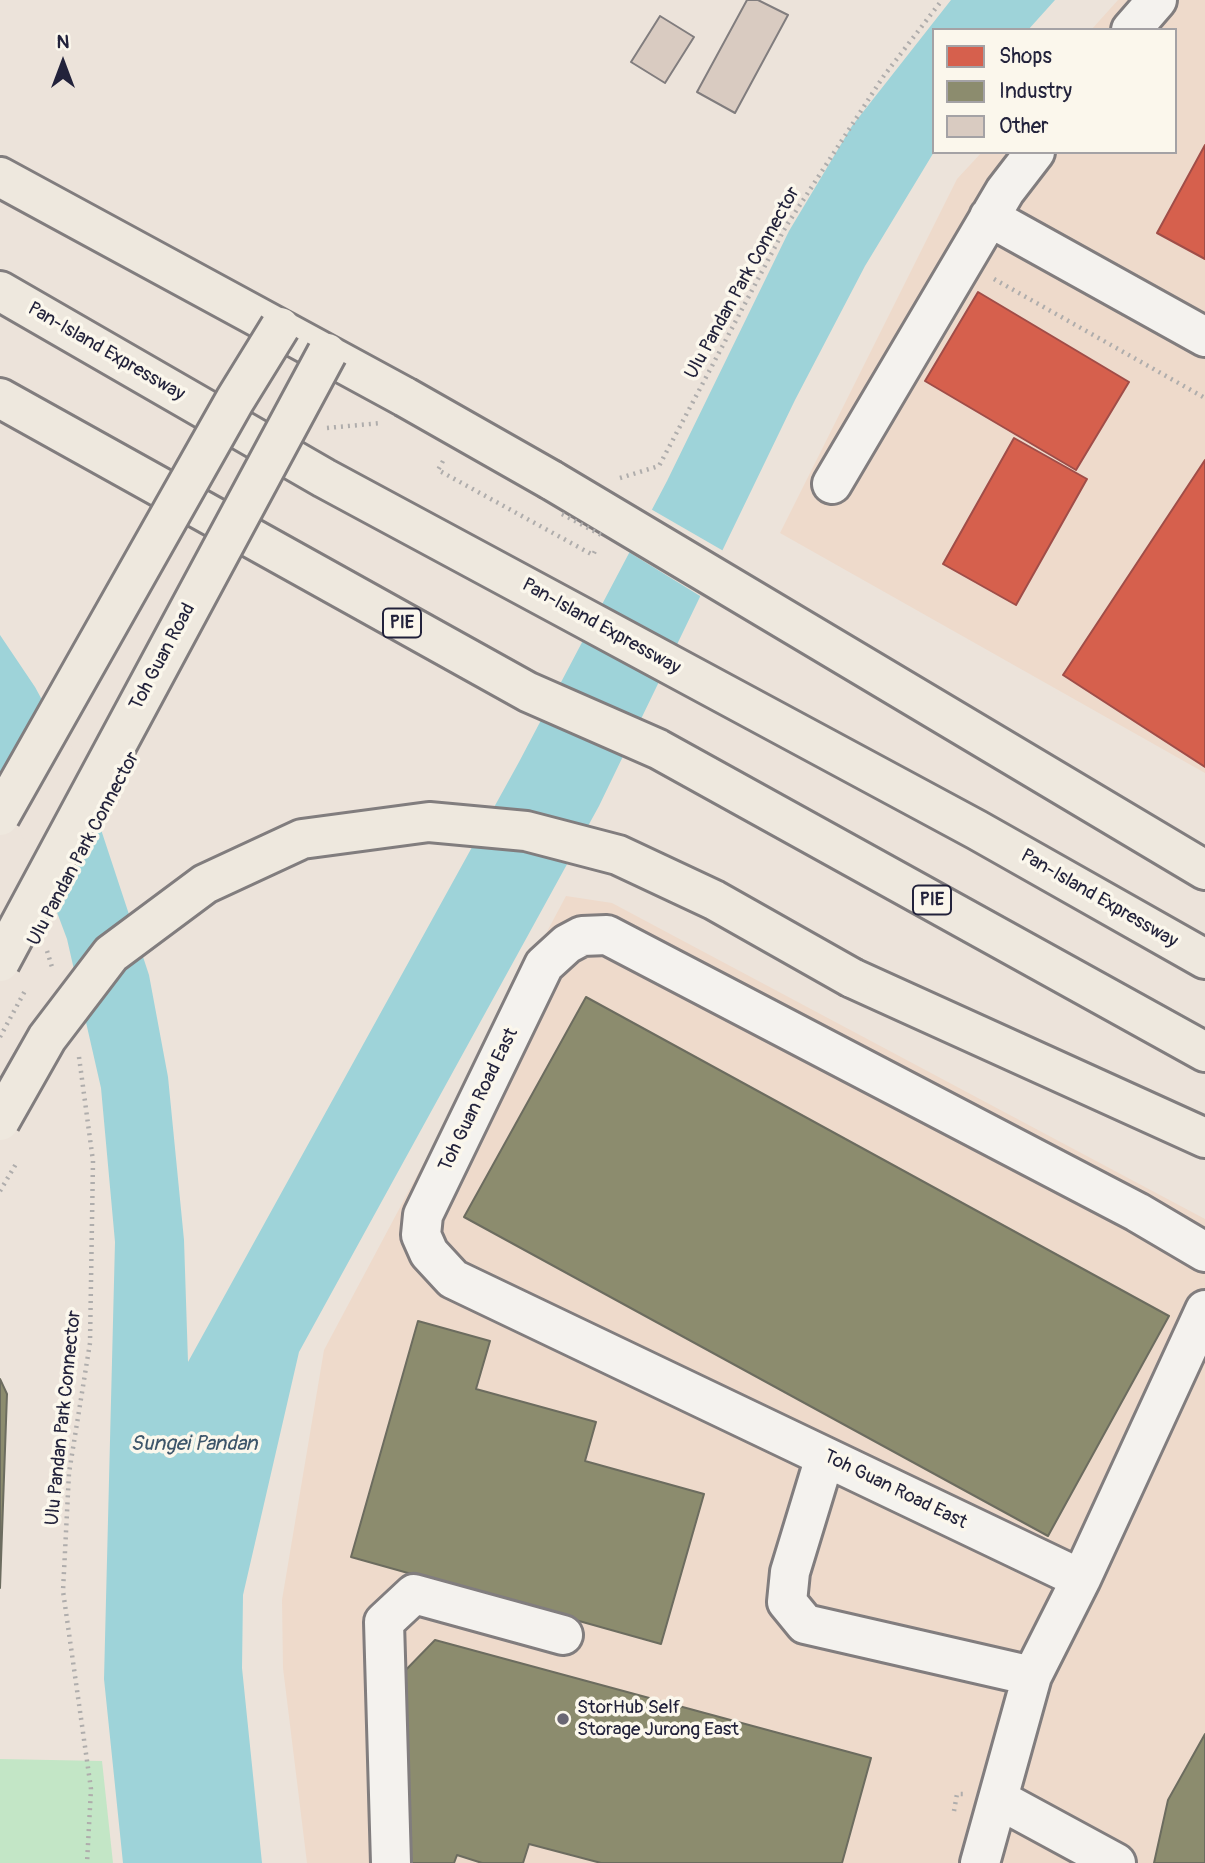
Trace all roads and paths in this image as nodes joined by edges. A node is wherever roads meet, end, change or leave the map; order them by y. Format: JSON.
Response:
{"nodes":[{"id":1,"x":942,"y":0,"type":"edge"},
{"id":2,"x":1157,"y":0,"type":"edge"},
{"id":3,"x":1133,"y":28,"type":"edge"},
{"id":4,"x":1034,"y":154,"type":"edge"},
{"id":5,"x":0,"y":177,"type":"edge"},
{"id":6,"x":989,"y":217,"type":"junction"},
{"id":7,"x":963,"y":261,"type":"junction"},
{"id":8,"x":0,"y":291,"type":"edge"},
{"id":9,"x":280,"y":327,"type":"junction"},
{"id":10,"x":1205,"y":337,"type":"edge"},
{"id":11,"x":327,"y":353,"type":"junction"},
{"id":12,"x":0,"y":398,"type":"edge"},
{"id":13,"x":1205,"y":398,"type":"edge"},
{"id":14,"x":393,"y":422,"type":"dead end"},
{"id":15,"x":322,"y":428,"type":"dead end"},
{"id":16,"x":614,"y":480,"type":"dead end"},
{"id":17,"x":832,"y":484,"type":"dead end"},
{"id":18,"x":556,"y":511,"type":"dead end"},
{"id":19,"x":603,"y":536,"type":"dead end"},
{"id":20,"x":0,"y":816,"type":"edge"},
{"id":21,"x":1205,"y":870,"type":"edge"},
{"id":22,"x":51,"y":940,"type":"dead end"},
{"id":23,"x":1205,"y":959,"type":"edge"},
{"id":24,"x":39,"y":964,"type":"dead end"},
{"id":25,"x":16,"y":969,"type":"edge"},
{"id":26,"x":46,"y":978,"type":"dead end"},
{"id":27,"x":55,"y":979,"type":"dead end"},
{"id":28,"x":0,"y":1037,"type":"edge"},
{"id":29,"x":77,"y":1049,"type":"dead end"},
{"id":30,"x":1205,"y":1052,"type":"edge"},
{"id":31,"x":0,"y":1121,"type":"edge"},
{"id":32,"x":1205,"y":1138,"type":"edge"},
{"id":33,"x":16,"y":1164,"type":"dead end"},
{"id":34,"x":0,"y":1191,"type":"edge"},
{"id":35,"x":1205,"y":1252,"type":"edge"},
{"id":36,"x":1205,"y":1310,"type":"edge"},
{"id":37,"x":825,"y":1457,"type":"junction"},
{"id":38,"x":1081,"y":1579,"type":"junction"},
{"id":39,"x":563,"y":1635,"type":"dead end"},
{"id":40,"x":1032,"y":1676,"type":"junction"},
{"id":41,"x":998,"y":1799,"type":"junction"},
{"id":42,"x":87,"y":1863,"type":"edge"},
{"id":43,"x":391,"y":1863,"type":"edge"},
{"id":44,"x":980,"y":1863,"type":"edge"},
{"id":45,"x":1116,"y":1863,"type":"edge"}],
"edges":[{"from":1,"to":16,"type":"path","name":"Ulu Pandan Park Connector"},
{"from":2,"to":3,"type":"street"},
{"from":4,"to":6,"type":"street"},
{"from":5,"to":9,"type":"main road"},
{"from":6,"to":7,"type":"street"},
{"from":6,"to":10,"type":"street"},
{"from":7,"to":13,"type":"path"},
{"from":7,"to":17,"type":"street"},
{"from":8,"to":23,"type":"main road","name":"Pan-Island Expressway"},
{"from":9,"to":11,"type":"main road"},
{"from":9,"to":20,"type":"main road","bridge":true},
{"from":11,"to":21,"type":"main road","bridge":true},
{"from":11,"to":25,"type":"main road","name":"Toh Guan Road","bridge":true},
{"from":12,"to":30,"type":"main road","number":"PIE"},
{"from":14,"to":15,"type":"path","bridge":true},
{"from":18,"to":19,"type":"path","bridge":true},
{"from":22,"to":24,"type":"path","name":"Ulu Pandan Park Connector"},
{"from":25,"to":28,"type":"path","name":"Ulu Pandan Park Connector","bridge":true},
{"from":26,"to":27,"type":"path","name":"Ulu Pandan Park Connector"},
{"from":29,"to":42,"type":"path","name":"Ulu Pandan Park Connector"},
{"from":31,"to":32,"type":"main road","bridge":true},
{"from":33,"to":34,"type":"path"},
{"from":35,"to":37,"type":"street","name":"Toh Guan Road East"},
{"from":36,"to":38,"type":"street"},
{"from":37,"to":38,"type":"street","name":"Toh Guan Road East"},
{"from":37,"to":40,"type":"street"},
{"from":38,"to":40,"type":"street"},
{"from":39,"to":43,"type":"street"},
{"from":40,"to":41,"type":"street"},
{"from":41,"to":44,"type":"street"},
{"from":41,"to":45,"type":"street"}]}
